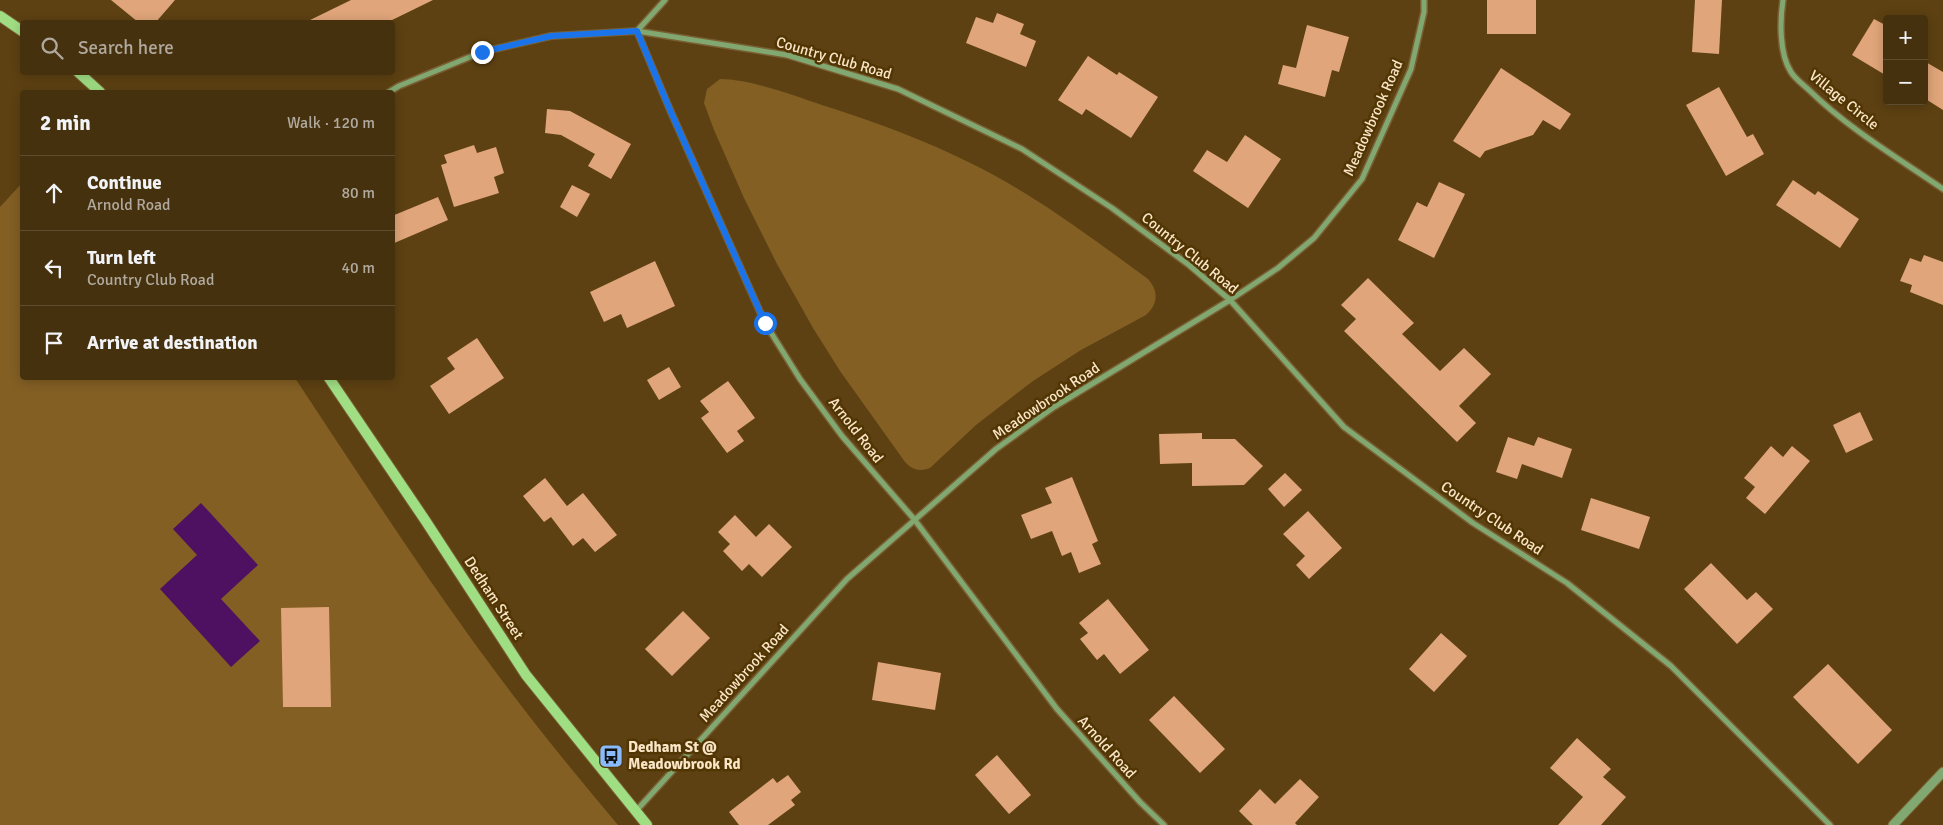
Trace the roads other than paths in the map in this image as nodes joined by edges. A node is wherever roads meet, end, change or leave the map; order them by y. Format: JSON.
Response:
{"nodes":[{"id":1,"x":665,"y":0,"type":"edge"},
{"id":2,"x":1424,"y":0,"type":"edge"},
{"id":3,"x":1783,"y":0,"type":"edge"},
{"id":4,"x":0,"y":16,"type":"edge"},
{"id":5,"x":20,"y":30,"type":"edge"},
{"id":6,"x":637,"y":31,"type":"junction"},
{"id":7,"x":81,"y":75,"type":"edge"},
{"id":8,"x":98,"y":90,"type":"edge"},
{"id":9,"x":392,"y":90,"type":"edge"},
{"id":10,"x":1943,"y":188,"type":"edge"},
{"id":11,"x":1230,"y":300,"type":"junction"},
{"id":12,"x":330,"y":380,"type":"edge"},
{"id":13,"x":914,"y":519,"type":"junction"},
{"id":14,"x":1943,"y":772,"type":"edge"},
{"id":15,"x":635,"y":811,"type":"junction"},
{"id":16,"x":647,"y":825,"type":"edge"},
{"id":17,"x":1164,"y":825,"type":"edge"},
{"id":18,"x":1830,"y":825,"type":"edge"},
{"id":19,"x":1893,"y":825,"type":"edge"}],
"edges":[{"from":1,"to":6,"type":"street"},
{"from":2,"to":11,"type":"street","name":"Meadowbrook Road"},
{"from":3,"to":10,"type":"street","name":"Village Circle"},
{"from":4,"to":5,"type":"main road"},
{"from":6,"to":9,"type":"street","name":"Country Club Road"},
{"from":6,"to":11,"type":"street","name":"Country Club Road"},
{"from":6,"to":13,"type":"street","name":"Arnold Road"},
{"from":7,"to":8,"type":"main road"},
{"from":11,"to":13,"type":"street","name":"Meadowbrook Road"},
{"from":11,"to":18,"type":"street","name":"Country Club Road"},
{"from":12,"to":15,"type":"main road","name":"Dedham Street"},
{"from":13,"to":15,"type":"street","name":"Meadowbrook Road"},
{"from":13,"to":17,"type":"street","name":"Arnold Road"},
{"from":14,"to":19,"type":"street"},
{"from":15,"to":16,"type":"main road","name":"Dedham Street"}]}
